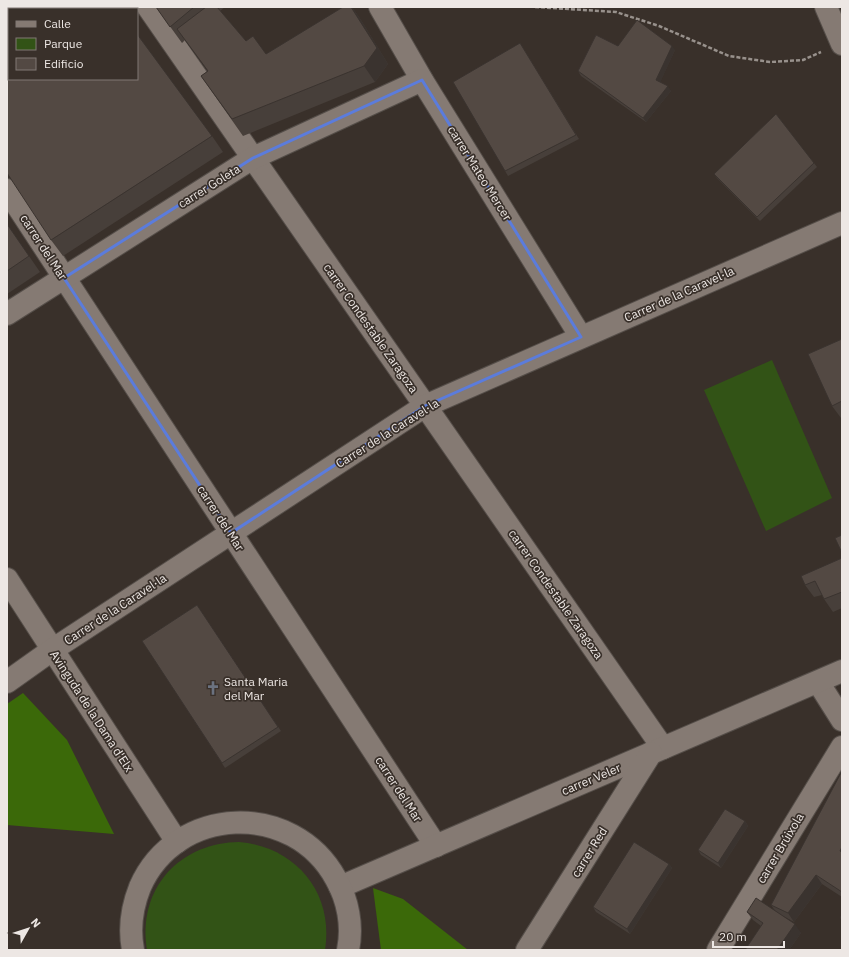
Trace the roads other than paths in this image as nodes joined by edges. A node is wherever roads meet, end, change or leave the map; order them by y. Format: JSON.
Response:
{"nodes":[{"id":1,"x":148,"y":7,"type":"edge"},
{"id":2,"x":380,"y":7,"type":"edge"},
{"id":3,"x":826,"y":7,"type":"edge"},
{"id":4,"x":841,"y":42,"type":"edge"},
{"id":5,"x":422,"y":80,"type":"junction"},
{"id":6,"x":253,"y":158,"type":"junction"},
{"id":7,"x":7,"y":190,"type":"edge"},
{"id":8,"x":842,"y":223,"type":"edge"},
{"id":9,"x":64,"y":278,"type":"junction"},
{"id":10,"x":7,"y":314,"type":"edge"},
{"id":11,"x":581,"y":337,"type":"junction"},
{"id":12,"x":425,"y":406,"type":"junction"},
{"id":13,"x":231,"y":533,"type":"junction"},
{"id":14,"x":7,"y":579,"type":"edge"},
{"id":15,"x":52,"y":650,"type":"junction"},
{"id":16,"x":842,"y":671,"type":"edge"},
{"id":17,"x":7,"y":682,"type":"edge"},
{"id":18,"x":818,"y":682,"type":"junction"},
{"id":19,"x":842,"y":720,"type":"edge"},
{"id":20,"x":842,"y":747,"type":"edge"},
{"id":21,"x":657,"y":751,"type":"junction"},
{"id":22,"x":177,"y":842,"type":"junction"},
{"id":23,"x":436,"y":846,"type":"junction"},
{"id":24,"x":340,"y":888,"type":"junction"},
{"id":25,"x":133,"y":950,"type":"edge"},
{"id":26,"x":348,"y":950,"type":"edge"},
{"id":27,"x":527,"y":950,"type":"edge"},
{"id":28,"x":718,"y":950,"type":"edge"}],
"edges":[{"from":1,"to":6,"type":"street","name":"carrer Condestable Zaragoza"},
{"from":2,"to":5,"type":"street","name":"carrer Mateo Mercer"},
{"from":3,"to":4,"type":"street"},
{"from":5,"to":6,"type":"street","name":"carrer Goleta"},
{"from":5,"to":11,"type":"street","name":"carrer Mateo Mercer"},
{"from":6,"to":9,"type":"street","name":"carrer Goleta"},
{"from":6,"to":12,"type":"street","name":"carrer Condestable Zaragoza"},
{"from":7,"to":9,"type":"street","name":"carrer del Mar"},
{"from":8,"to":11,"type":"street","name":"Carrer de la Caravel·la"},
{"from":9,"to":10,"type":"street","name":"carrer Goleta"},
{"from":9,"to":13,"type":"street","name":"carrer del Mar"},
{"from":11,"to":12,"type":"street","name":"Carrer de la Caravel·la"},
{"from":12,"to":13,"type":"street","name":"Carrer de la Caravel·la"},
{"from":12,"to":21,"type":"street","name":"carrer Condestable Zaragoza"},
{"from":13,"to":15,"type":"street","name":"Carrer de la Caravel·la"},
{"from":13,"to":23,"type":"street","name":"carrer del Mar"},
{"from":14,"to":15,"type":"street","name":"Avinguda de la Dama d'Elx"},
{"from":15,"to":17,"type":"street","name":"Carrer de la Caravel·la"},
{"from":15,"to":22,"type":"street","name":"Avinguda de la Dama d'Elx"},
{"from":16,"to":18,"type":"street","name":"carrer Veler"},
{"from":18,"to":19,"type":"street"},
{"from":18,"to":21,"type":"street","name":"carrer Veler"},
{"from":20,"to":28,"type":"street","name":"carrer Brúixola"},
{"from":21,"to":23,"type":"street","name":"carrer Veler"},
{"from":21,"to":27,"type":"street","name":"carrer Red"},
{"from":22,"to":24,"type":"street"},
{"from":22,"to":25,"type":"street"},
{"from":23,"to":24,"type":"street","name":"carrer Veler"},
{"from":24,"to":26,"type":"street"}]}
